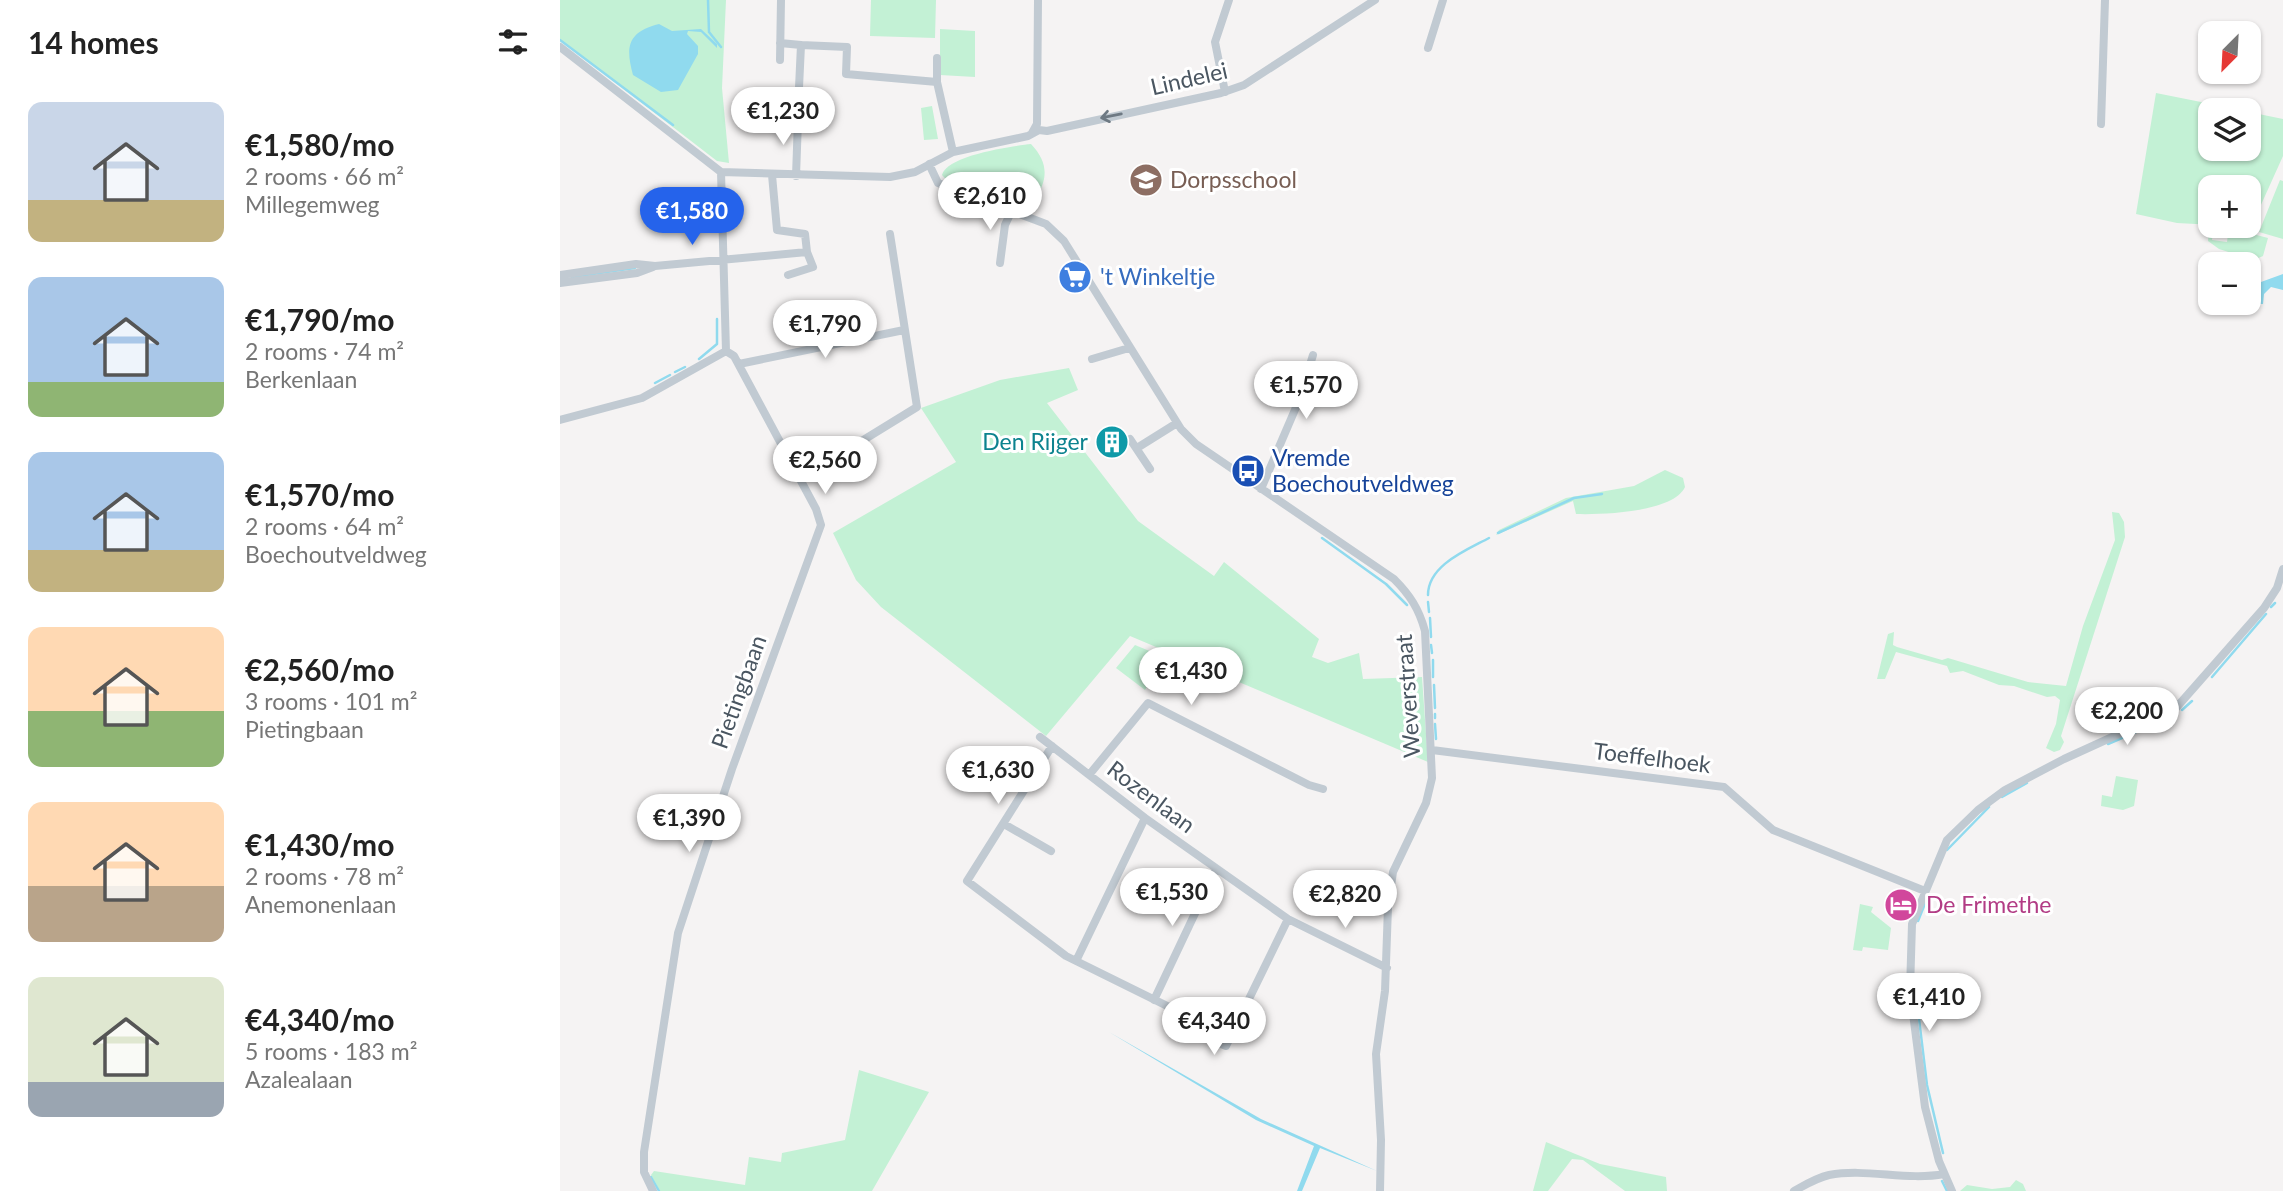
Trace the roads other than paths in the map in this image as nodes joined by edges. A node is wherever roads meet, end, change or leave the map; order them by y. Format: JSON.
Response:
{"nodes":[{"id":1,"x":781,"y":0,"type":"edge"},
{"id":2,"x":1038,"y":0,"type":"edge"},
{"id":3,"x":1230,"y":0,"type":"edge"},
{"id":4,"x":1375,"y":0,"type":"edge"},
{"id":5,"x":1443,"y":0,"type":"edge"},
{"id":6,"x":2105,"y":0,"type":"edge"},
{"id":7,"x":780,"y":43,"type":"junction"},
{"id":8,"x":801,"y":45,"type":"junction"},
{"id":9,"x":560,"y":47,"type":"edge"},
{"id":10,"x":1429,"y":48,"type":"dead end"},
{"id":11,"x":937,"y":58,"type":"dead end"},
{"id":12,"x":780,"y":60,"type":"dead end"},
{"id":13,"x":937,"y":82,"type":"junction"},
{"id":14,"x":1225,"y":92,"type":"junction"},
{"id":15,"x":798,"y":109,"type":"dead end"},
{"id":16,"x":798,"y":120,"type":"dead end"},
{"id":17,"x":2101,"y":124,"type":"dead end"},
{"id":18,"x":1032,"y":134,"type":"junction"},
{"id":19,"x":953,"y":152,"type":"junction"},
{"id":20,"x":929,"y":164,"type":"junction"},
{"id":21,"x":721,"y":172,"type":"junction"},
{"id":22,"x":772,"y":175,"type":"junction"},
{"id":23,"x":796,"y":176,"type":"junction"},
{"id":24,"x":1012,"y":211,"type":"junction"},
{"id":25,"x":890,"y":234,"type":"dead end"},
{"id":26,"x":807,"y":252,"type":"junction"},
{"id":27,"x":723,"y":257,"type":"junction"},
{"id":28,"x":1000,"y":263,"type":"dead end"},
{"id":29,"x":655,"y":265,"type":"junction"},
{"id":30,"x":560,"y":275,"type":"edge"},
{"id":31,"x":788,"y":275,"type":"dead end"},
{"id":32,"x":560,"y":284,"type":"edge"},
{"id":33,"x":904,"y":330,"type":"junction"},
{"id":34,"x":1129,"y":348,"type":"junction"},
{"id":35,"x":726,"y":351,"type":"junction"},
{"id":36,"x":1313,"y":355,"type":"dead end"},
{"id":37,"x":1092,"y":359,"type":"dead end"},
{"id":38,"x":739,"y":364,"type":"junction"},
{"id":39,"x":560,"y":420,"type":"edge"},
{"id":40,"x":1177,"y":423,"type":"junction"},
{"id":41,"x":1130,"y":439,"type":"dead end"},
{"id":42,"x":1137,"y":448,"type":"junction"},
{"id":43,"x":1150,"y":470,"type":"dead end"},
{"id":44,"x":800,"y":479,"type":"junction"},
{"id":45,"x":1261,"y":489,"type":"junction"},
{"id":46,"x":2283,"y":569,"type":"edge"},
{"id":47,"x":1040,"y":737,"type":"dead end"},
{"id":48,"x":1052,"y":746,"type":"junction"},
{"id":49,"x":1432,"y":750,"type":"junction"},
{"id":50,"x":1089,"y":775,"type":"junction"},
{"id":51,"x":1323,"y":789,"type":"dead end"},
{"id":52,"x":1145,"y":818,"type":"junction"},
{"id":53,"x":1004,"y":824,"type":"junction"},
{"id":54,"x":1051,"y":851,"type":"dead end"},
{"id":55,"x":1216,"y":869,"type":"junction"},
{"id":56,"x":1925,"y":891,"type":"junction"},
{"id":57,"x":1289,"y":919,"type":"junction"},
{"id":58,"x":1076,"y":961,"type":"junction"},
{"id":59,"x":1387,"y":968,"type":"junction"},
{"id":60,"x":1154,"y":1000,"type":"junction"},
{"id":61,"x":1944,"y":1174,"type":"junction"},
{"id":62,"x":653,"y":1191,"type":"edge"},
{"id":63,"x":1380,"y":1191,"type":"edge"},
{"id":64,"x":1794,"y":1191,"type":"edge"},
{"id":65,"x":1952,"y":1191,"type":"edge"}],
"edges":[{"from":1,"to":7,"type":"street"},
{"from":2,"to":18,"type":"street"},
{"from":3,"to":14,"type":"street"},
{"from":4,"to":14,"type":"street","name":"Lindelei"},
{"from":5,"to":10,"type":"street"},
{"from":6,"to":17,"type":"street"},
{"from":7,"to":8,"type":"street"},
{"from":7,"to":12,"type":"street"},
{"from":8,"to":13,"type":"street"},
{"from":8,"to":15,"type":"street"},
{"from":9,"to":21,"type":"street"},
{"from":11,"to":13,"type":"street"},
{"from":13,"to":19,"type":"street"},
{"from":14,"to":18,"type":"street","name":"Lindelei","one_way":true},
{"from":16,"to":23,"type":"street"},
{"from":18,"to":19,"type":"street","name":"Lindelei"},
{"from":19,"to":20,"type":"street","name":"Lindelei"},
{"from":20,"to":23,"type":"street","name":"Lindelei"},
{"from":20,"to":24,"type":"street"},
{"from":21,"to":22,"type":"street","name":"Lindelei"},
{"from":21,"to":27,"type":"street"},
{"from":22,"to":23,"type":"street","name":"Lindelei"},
{"from":22,"to":26,"type":"street"},
{"from":24,"to":28,"type":"street"},
{"from":24,"to":34,"type":"street","name":"Weverstraat"},
{"from":25,"to":33,"type":"street"},
{"from":26,"to":27,"type":"street"},
{"from":26,"to":31,"type":"street"},
{"from":27,"to":29,"type":"street"},
{"from":27,"to":35,"type":"street"},
{"from":29,"to":30,"type":"street"},
{"from":29,"to":32,"type":"street"},
{"from":33,"to":38,"type":"street"},
{"from":33,"to":44,"type":"street"},
{"from":34,"to":37,"type":"street"},
{"from":34,"to":40,"type":"street","name":"Weverstraat"},
{"from":35,"to":38,"type":"street","name":"Pietingbaan"},
{"from":35,"to":39,"type":"street"},
{"from":36,"to":45,"type":"street"},
{"from":38,"to":44,"type":"street","name":"Pietingbaan"},
{"from":40,"to":42,"type":"street"},
{"from":40,"to":45,"type":"street","name":"Weverstraat"},
{"from":41,"to":42,"type":"street"},
{"from":42,"to":43,"type":"street"},
{"from":44,"to":62,"type":"street","name":"Pietingbaan"},
{"from":45,"to":49,"type":"street","name":"Weverstraat"},
{"from":46,"to":56,"type":"street"},
{"from":47,"to":48,"type":"street","name":"Rozenlaan"},
{"from":48,"to":50,"type":"street","name":"Rozenlaan"},
{"from":48,"to":53,"type":"street"},
{"from":49,"to":56,"type":"street","name":"Toeffelhoek"},
{"from":49,"to":59,"type":"street","name":"Weverstraat"},
{"from":50,"to":51,"type":"street"},
{"from":50,"to":52,"type":"street","name":"Rozenlaan"},
{"from":52,"to":55,"type":"street","name":"Rozenlaan"},
{"from":52,"to":58,"type":"street"},
{"from":53,"to":54,"type":"street"},
{"from":53,"to":58,"type":"street"},
{"from":55,"to":57,"type":"street","name":"Rozenlaan"},
{"from":55,"to":60,"type":"street"},
{"from":56,"to":61,"type":"street"},
{"from":57,"to":59,"type":"street","name":"Rozenlaan"},
{"from":57,"to":60,"type":"street"},
{"from":58,"to":60,"type":"street"},
{"from":59,"to":63,"type":"street","name":"Weverstraat"},
{"from":61,"to":64,"type":"street"},
{"from":61,"to":65,"type":"street"}]}
